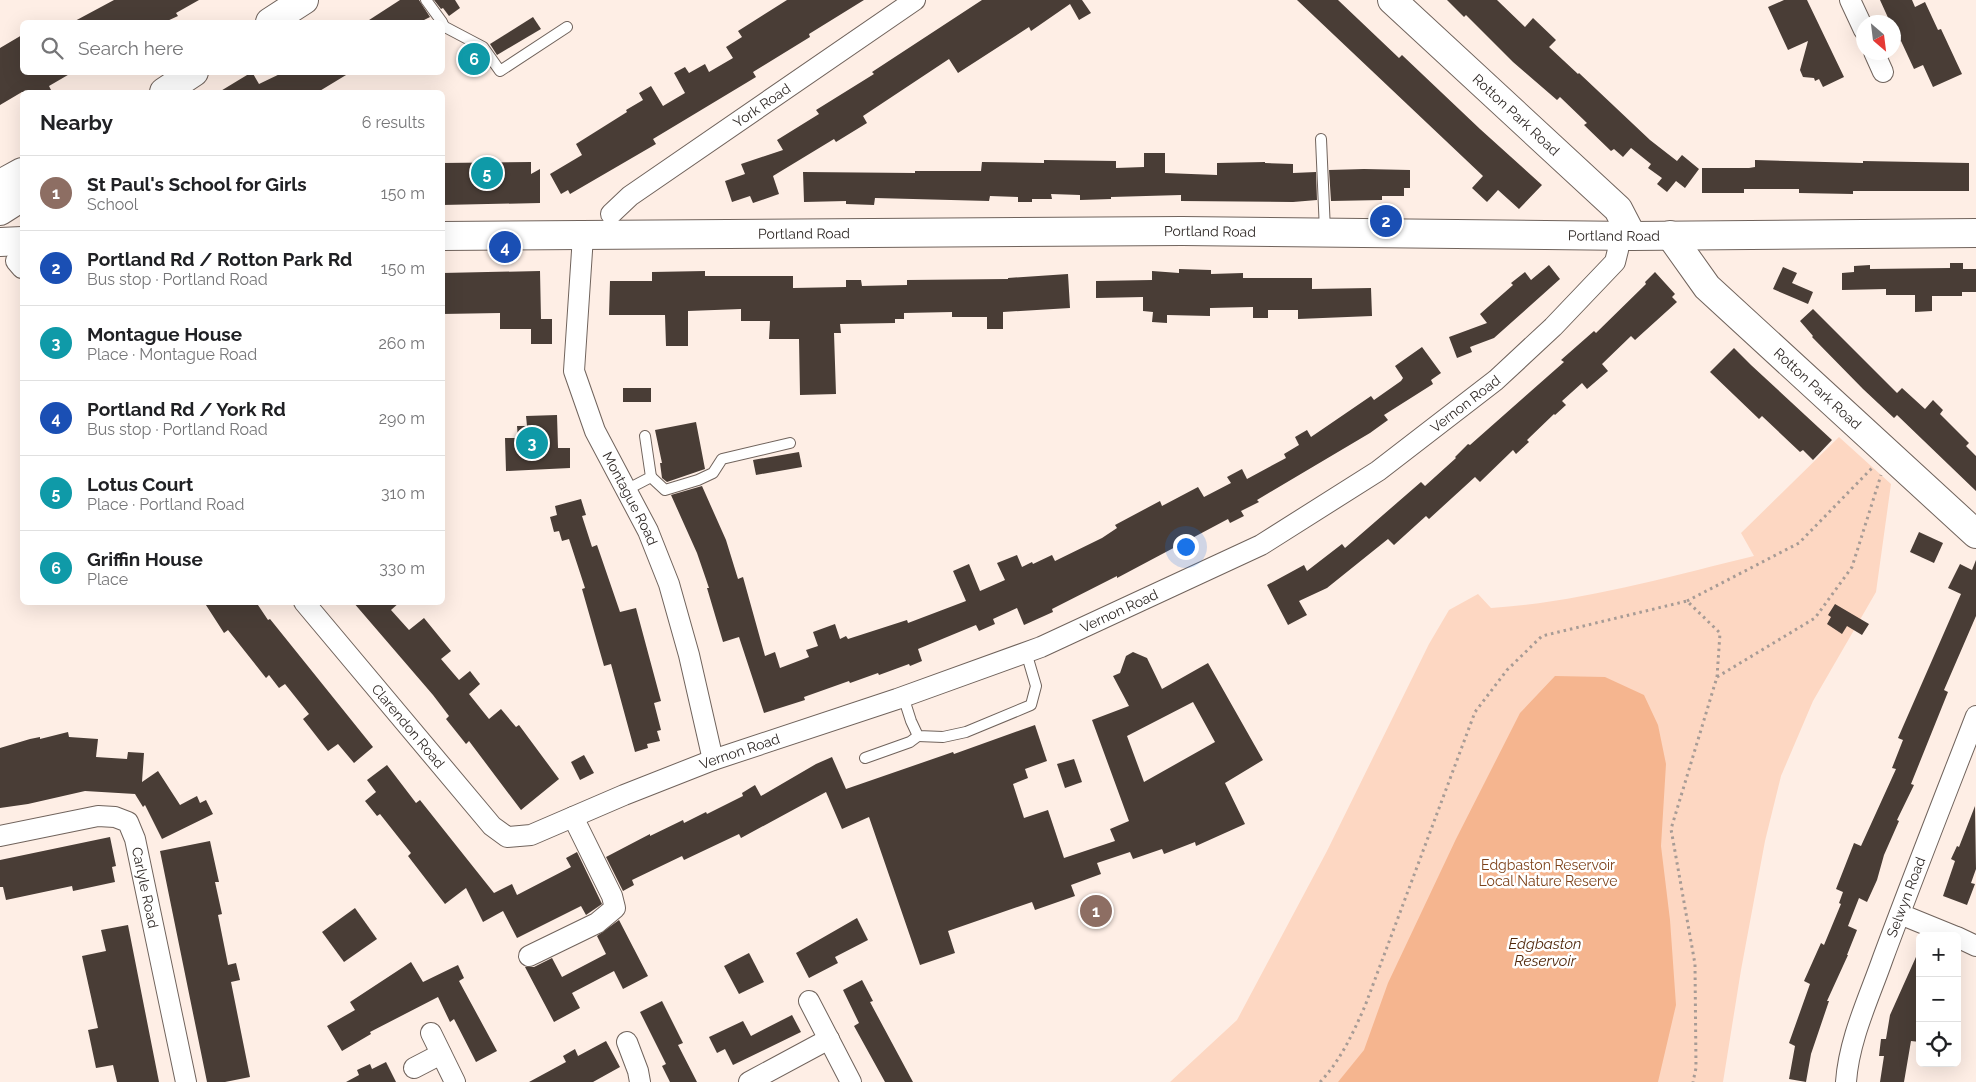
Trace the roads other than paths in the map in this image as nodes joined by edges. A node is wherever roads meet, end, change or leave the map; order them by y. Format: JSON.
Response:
{"nodes":[{"id":1,"x":426,"y":0,"type":"edge"},
{"id":2,"x":914,"y":0,"type":"edge"},
{"id":3,"x":1392,"y":0,"type":"edge"},
{"id":4,"x":1850,"y":0,"type":"edge"},
{"id":5,"x":295,"y":2,"type":"edge"},
{"id":6,"x":1857,"y":15,"type":"edge"},
{"id":7,"x":272,"y":20,"type":"edge"},
{"id":8,"x":440,"y":20,"type":"edge"},
{"id":9,"x":445,"y":27,"type":"edge"},
{"id":10,"x":567,"y":27,"type":"dead end"},
{"id":11,"x":1878,"y":60,"type":"edge"},
{"id":12,"x":1883,"y":72,"type":"dead end"},
{"id":13,"x":190,"y":75,"type":"edge"},
{"id":14,"x":167,"y":90,"type":"edge"},
{"id":15,"x":1321,"y":139,"type":"dead end"},
{"id":16,"x":20,"y":173,"type":"edge"},
{"id":17,"x":0,"y":184,"type":"edge"},
{"id":18,"x":20,"y":198,"type":"edge"},
{"id":19,"x":0,"y":211,"type":"edge"},
{"id":20,"x":611,"y":214,"type":"dead end"},
{"id":21,"x":1325,"y":232,"type":"junction"},
{"id":22,"x":1976,"y":233,"type":"edge"},
{"id":23,"x":1670,"y":234,"type":"junction"},
{"id":24,"x":1625,"y":235,"type":"junction"},
{"id":25,"x":445,"y":236,"type":"edge"},
{"id":26,"x":583,"y":236,"type":"junction"},
{"id":27,"x":645,"y":436,"type":"dead end"},
{"id":28,"x":790,"y":443,"type":"dead end"},
{"id":29,"x":651,"y":477,"type":"junction"},
{"id":30,"x":626,"y":490,"type":"junction"},
{"id":31,"x":1976,"y":534,"type":"edge"},
{"id":32,"x":307,"y":605,"type":"edge"},
{"id":33,"x":1026,"y":652,"type":"junction"},
{"id":34,"x":903,"y":696,"type":"junction"},
{"id":35,"x":1976,"y":716,"type":"edge"},
{"id":36,"x":918,"y":736,"type":"junction"},
{"id":37,"x":864,"y":758,"type":"dead end"},
{"id":38,"x":713,"y":760,"type":"junction"},
{"id":39,"x":573,"y":817,"type":"junction"},
{"id":40,"x":0,"y":836,"type":"edge"},
{"id":41,"x":521,"y":837,"type":"joint"},
{"id":42,"x":1900,"y":914,"type":"junction"},
{"id":43,"x":1944,"y":932,"type":"edge"},
{"id":44,"x":1961,"y":939,"type":"edge"},
{"id":45,"x":1976,"y":946,"type":"edge"},
{"id":46,"x":528,"y":956,"type":"dead end"},
{"id":47,"x":809,"y":1001,"type":"dead end"},
{"id":48,"x":432,"y":1033,"type":"dead end"},
{"id":49,"x":829,"y":1039,"type":"junction"},
{"id":50,"x":627,"y":1042,"type":"dead end"},
{"id":51,"x":441,"y":1054,"type":"junction"},
{"id":52,"x":414,"y":1068,"type":"dead end"},
{"id":53,"x":760,"y":1079,"type":"edge"},
{"id":54,"x":186,"y":1082,"type":"edge"},
{"id":55,"x":455,"y":1082,"type":"edge"},
{"id":56,"x":640,"y":1082,"type":"edge"},
{"id":57,"x":851,"y":1082,"type":"edge"},
{"id":58,"x":1846,"y":1082,"type":"edge"}],
"edges":[{"from":1,"to":8,"type":"lane"},
{"from":2,"to":20,"type":"street","name":"York Road"},
{"from":3,"to":24,"type":"main road","name":"Rotton Park Road"},
{"from":4,"to":6,"type":"street"},
{"from":5,"to":7,"type":"main road"},
{"from":9,"to":10,"type":"lane"},
{"from":11,"to":12,"type":"street"},
{"from":13,"to":14,"type":"main road"},
{"from":15,"to":21,"type":"lane"},
{"from":16,"to":17,"type":"main road"},
{"from":18,"to":19,"type":"main road"},
{"from":21,"to":24,"type":"main road","name":"Portland Road"},
{"from":21,"to":26,"type":"main road","name":"Portland Road"},
{"from":22,"to":23,"type":"main road","name":"Portland Road"},
{"from":23,"to":24,"type":"main road","name":"Portland Road"},
{"from":23,"to":31,"type":"main road","name":"Rotton Park Road"},
{"from":24,"to":33,"type":"street","name":"Vernon Road"},
{"from":25,"to":26,"type":"main road","name":"Portland Road"},
{"from":26,"to":30,"type":"street","name":"Montague Road"},
{"from":27,"to":29,"type":"lane"},
{"from":28,"to":29,"type":"lane"},
{"from":29,"to":30,"type":"lane"},
{"from":30,"to":38,"type":"street","name":"Montague Road"},
{"from":32,"to":41,"type":"street","name":"Clarendon Road"},
{"from":33,"to":34,"type":"street","name":"Vernon Road"},
{"from":33,"to":36,"type":"lane"},
{"from":34,"to":36,"type":"lane"},
{"from":34,"to":38,"type":"street","name":"Vernon Road"},
{"from":35,"to":42,"type":"street","name":"Selwyn Road"},
{"from":36,"to":37,"type":"lane"},
{"from":38,"to":39,"type":"street","name":"Vernon Road"},
{"from":39,"to":41,"type":"street","name":"Vernon Road"},
{"from":39,"to":46,"type":"street"},
{"from":40,"to":54,"type":"street","name":"Carlyle Road"},
{"from":42,"to":43,"type":"street"},
{"from":42,"to":58,"type":"street","name":"Selwyn Road"},
{"from":44,"to":45,"type":"street"},
{"from":47,"to":49,"type":"street"},
{"from":48,"to":51,"type":"street"},
{"from":49,"to":53,"type":"street"},
{"from":49,"to":57,"type":"street"},
{"from":50,"to":56,"type":"street"},
{"from":51,"to":52,"type":"street"},
{"from":51,"to":55,"type":"street"}]}
